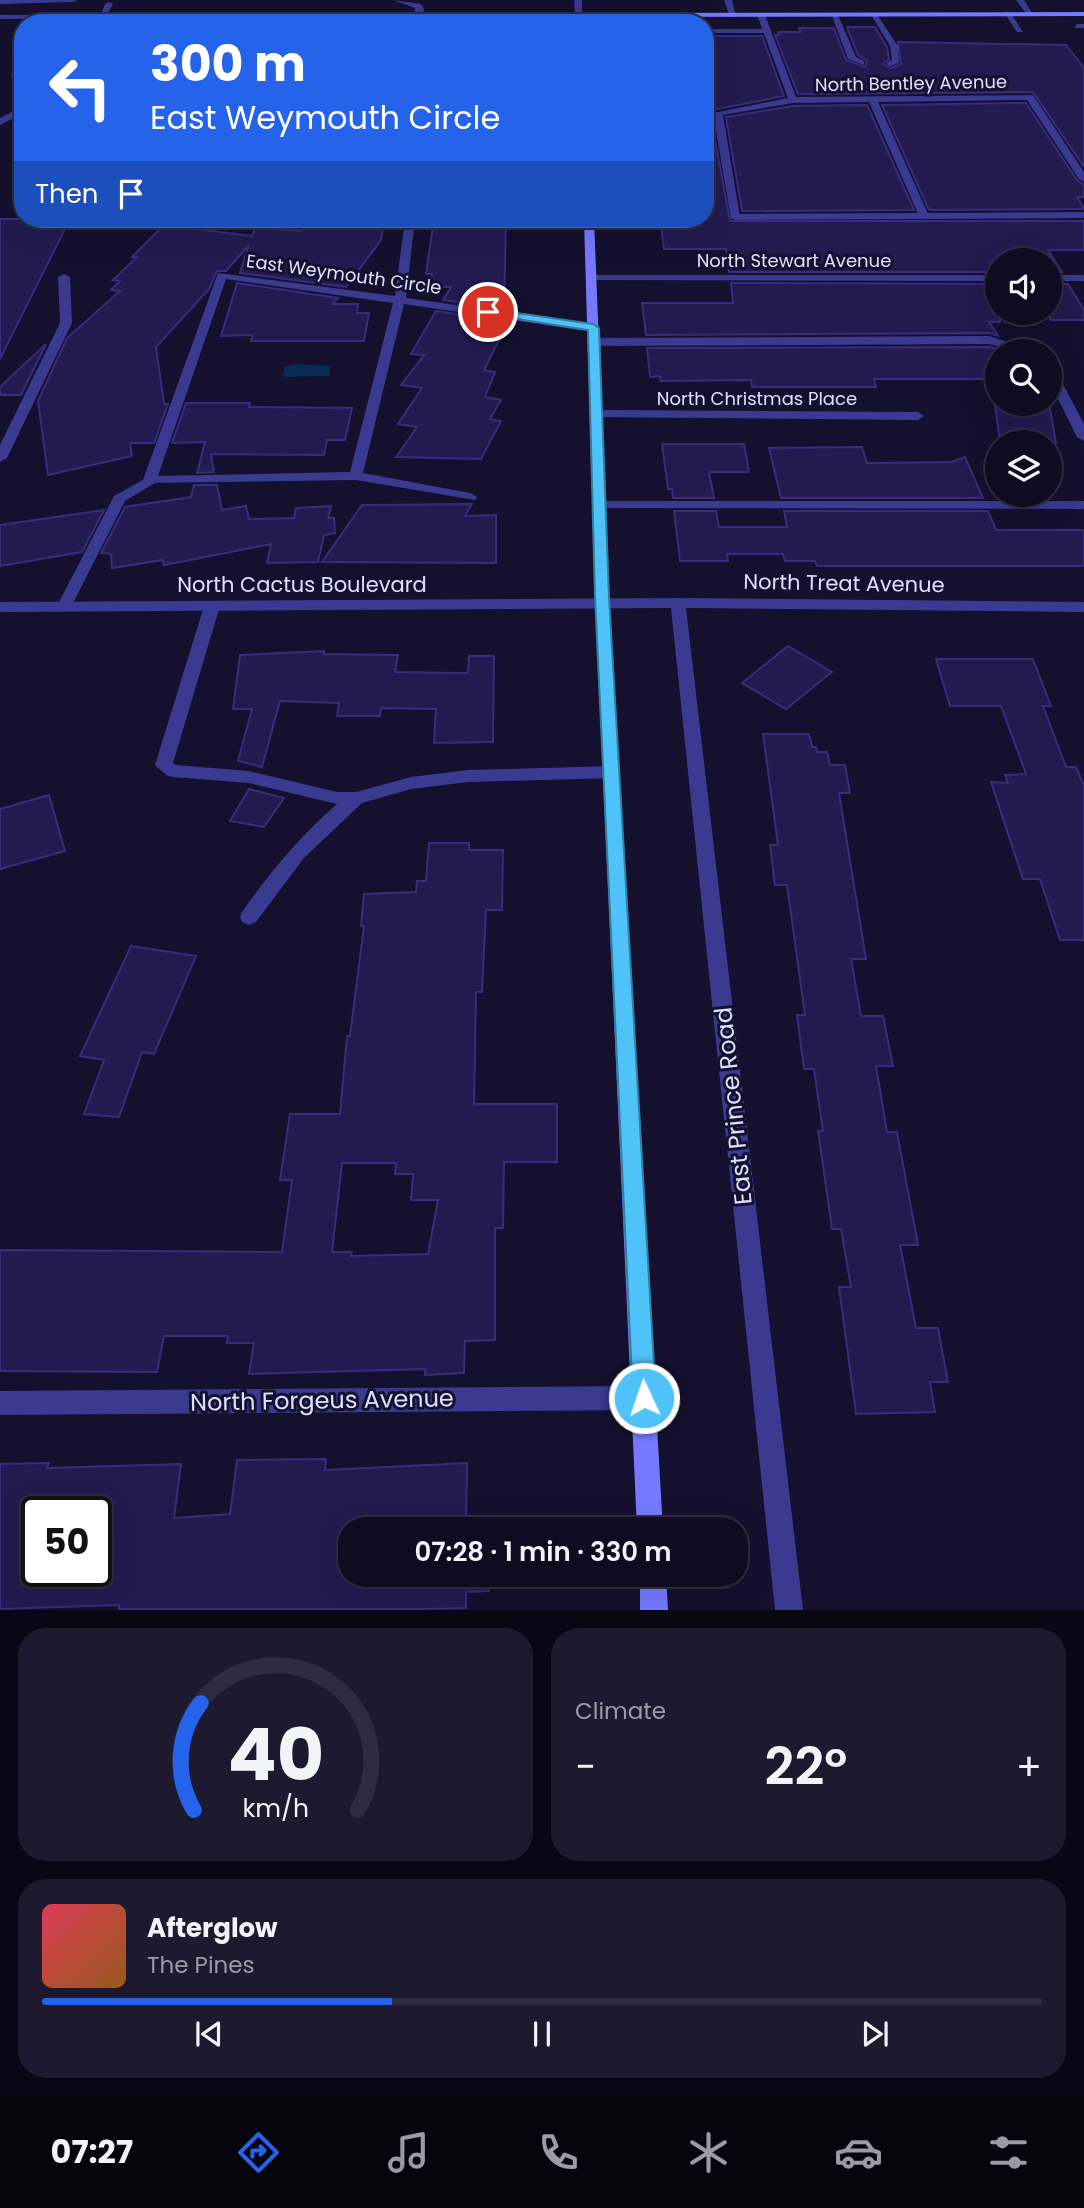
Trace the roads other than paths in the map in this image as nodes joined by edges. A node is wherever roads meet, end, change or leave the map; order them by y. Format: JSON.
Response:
{"nodes":[{"id":1,"x":73,"y":0,"type":"edge"},
{"id":2,"x":397,"y":0,"type":"edge"},
{"id":3,"x":728,"y":0,"type":"edge"},
{"id":4,"x":1020,"y":0,"type":"edge"},
{"id":5,"x":0,"y":2,"type":"edge"},
{"id":6,"x":109,"y":4,"type":"dead end"},
{"id":7,"x":105,"y":14,"type":"edge"},
{"id":8,"x":419,"y":14,"type":"edge"},
{"id":9,"x":1007,"y":14,"type":"junction"},
{"id":10,"x":1031,"y":14,"type":"junction"},
{"id":11,"x":1084,"y":14,"type":"edge"},
{"id":12,"x":714,"y":15,"type":"edge"},
{"id":13,"x":733,"y":15,"type":"junction"},
{"id":14,"x":761,"y":15,"type":"junction"},
{"id":15,"x":834,"y":15,"type":"junction"},
{"id":16,"x":873,"y":15,"type":"junction"},
{"id":17,"x":1020,"y":30,"type":"dead end"},
{"id":18,"x":714,"y":31,"type":"edge"},
{"id":19,"x":766,"y":31,"type":"junction"},
{"id":20,"x":861,"y":63,"type":"dead end"},
{"id":21,"x":890,"y":63,"type":"dead end"},
{"id":22,"x":793,"y":100,"type":"junction"},
{"id":23,"x":873,"y":100,"type":"junction"},
{"id":24,"x":714,"y":113,"type":"edge"},
{"id":25,"x":718,"y":113,"type":"junction"},
{"id":26,"x":1084,"y":179,"type":"edge"},
{"id":27,"x":1084,"y":215,"type":"edge"},
{"id":28,"x":924,"y":216,"type":"junction"},
{"id":29,"x":409,"y":228,"type":"edge"},
{"id":30,"x":589,"y":228,"type":"edge"},
{"id":31,"x":65,"y":277,"type":"dead end"},
{"id":32,"x":591,"y":278,"type":"junction"},
{"id":33,"x":985,"y":278,"type":"edge"},
{"id":34,"x":1062,"y":278,"type":"edge"},
{"id":35,"x":1084,"y":278,"type":"edge"},
{"id":36,"x":400,"y":299,"type":"junction"},
{"id":37,"x":593,"y":335,"type":"junction"},
{"id":38,"x":985,"y":340,"type":"edge"},
{"id":39,"x":1062,"y":394,"type":"edge"},
{"id":40,"x":597,"y":414,"type":"junction"},
{"id":41,"x":918,"y":416,"type":"dead end"},
{"id":42,"x":1084,"y":437,"type":"edge"},
{"id":43,"x":0,"y":458,"type":"edge"},
{"id":44,"x":356,"y":476,"type":"junction"},
{"id":45,"x":150,"y":480,"type":"junction"},
{"id":46,"x":470,"y":497,"type":"dead end"},
{"id":47,"x":600,"y":505,"type":"junction"},
{"id":48,"x":1084,"y":505,"type":"edge"},
{"id":49,"x":678,"y":603,"type":"junction"},
{"id":50,"x":604,"y":604,"type":"junction"},
{"id":51,"x":65,"y":606,"type":"junction"},
{"id":52,"x":212,"y":606,"type":"junction"},
{"id":53,"x":0,"y":607,"type":"edge"},
{"id":54,"x":1083,"y":608,"type":"edge"},
{"id":55,"x":612,"y":772,"type":"junction"},
{"id":56,"x":356,"y":798,"type":"junction"},
{"id":57,"x":249,"y":917,"type":"dead end"},
{"id":58,"x":644,"y":1398,"type":"junction"},
{"id":59,"x":0,"y":1403,"type":"edge"},
{"id":60,"x":649,"y":1517,"type":"edge"},
{"id":61,"x":653,"y":1587,"type":"edge"},
{"id":62,"x":654,"y":1609,"type":"edge"},
{"id":63,"x":789,"y":1609,"type":"edge"}],
"edges":[{"from":1,"to":5,"type":"street"},
{"from":2,"to":8,"type":"street"},
{"from":3,"to":13,"type":"street"},
{"from":4,"to":10,"type":"street"},
{"from":6,"to":7,"type":"street"},
{"from":9,"to":10,"type":"main road"},
{"from":9,"to":16,"type":"main road"},
{"from":9,"to":17,"type":"street"},
{"from":10,"to":11,"type":"main road"},
{"from":12,"to":13,"type":"main road"},
{"from":13,"to":14,"type":"main road"},
{"from":14,"to":15,"type":"main road"},
{"from":14,"to":19,"type":"street"},
{"from":15,"to":16,"type":"main road"},
{"from":15,"to":20,"type":"street"},
{"from":16,"to":21,"type":"street"},
{"from":18,"to":19,"type":"street"},
{"from":19,"to":22,"type":"street"},
{"from":22,"to":23,"type":"street","name":"North Bentley Avenue"},
{"from":22,"to":25,"type":"street","name":"North Bentley Avenue"},
{"from":23,"to":26,"type":"street","name":"North Bentley Avenue"},
{"from":23,"to":28,"type":"street"},
{"from":24,"to":25,"type":"street"},
{"from":25,"to":28,"type":"street"},
{"from":27,"to":28,"type":"street"},
{"from":29,"to":36,"type":"street"},
{"from":30,"to":32,"type":"main road"},
{"from":31,"to":43,"type":"street"},
{"from":32,"to":33,"type":"street","name":"North Stewart Avenue"},
{"from":32,"to":37,"type":"main road"},
{"from":34,"to":35,"type":"street"},
{"from":36,"to":37,"type":"street"},
{"from":36,"to":44,"type":"street"},
{"from":36,"to":45,"type":"street","name":"East Weymouth Circle"},
{"from":37,"to":38,"type":"street"},
{"from":37,"to":40,"type":"main road"},
{"from":39,"to":42,"type":"street"},
{"from":40,"to":41,"type":"street","name":"North Christmas Place"},
{"from":40,"to":47,"type":"main road"},
{"from":44,"to":45,"type":"street"},
{"from":44,"to":46,"type":"street"},
{"from":45,"to":51,"type":"street"},
{"from":47,"to":48,"type":"street"},
{"from":47,"to":50,"type":"main road"},
{"from":49,"to":50,"type":"street","name":"North Treat Avenue"},
{"from":49,"to":54,"type":"street","name":"North Treat Avenue"},
{"from":49,"to":63,"type":"street","name":"East Prince Road"},
{"from":50,"to":52,"type":"street","name":"North Cactus Boulevard"},
{"from":50,"to":55,"type":"main road"},
{"from":51,"to":52,"type":"street","name":"North Cactus Boulevard"},
{"from":51,"to":53,"type":"street","name":"North Cactus Boulevard"},
{"from":52,"to":56,"type":"street"},
{"from":55,"to":56,"type":"street"},
{"from":55,"to":58,"type":"main road"},
{"from":56,"to":57,"type":"street"},
{"from":58,"to":59,"type":"street","name":"North Forgeus Avenue"},
{"from":58,"to":60,"type":"main road"},
{"from":61,"to":62,"type":"main road"}]}
